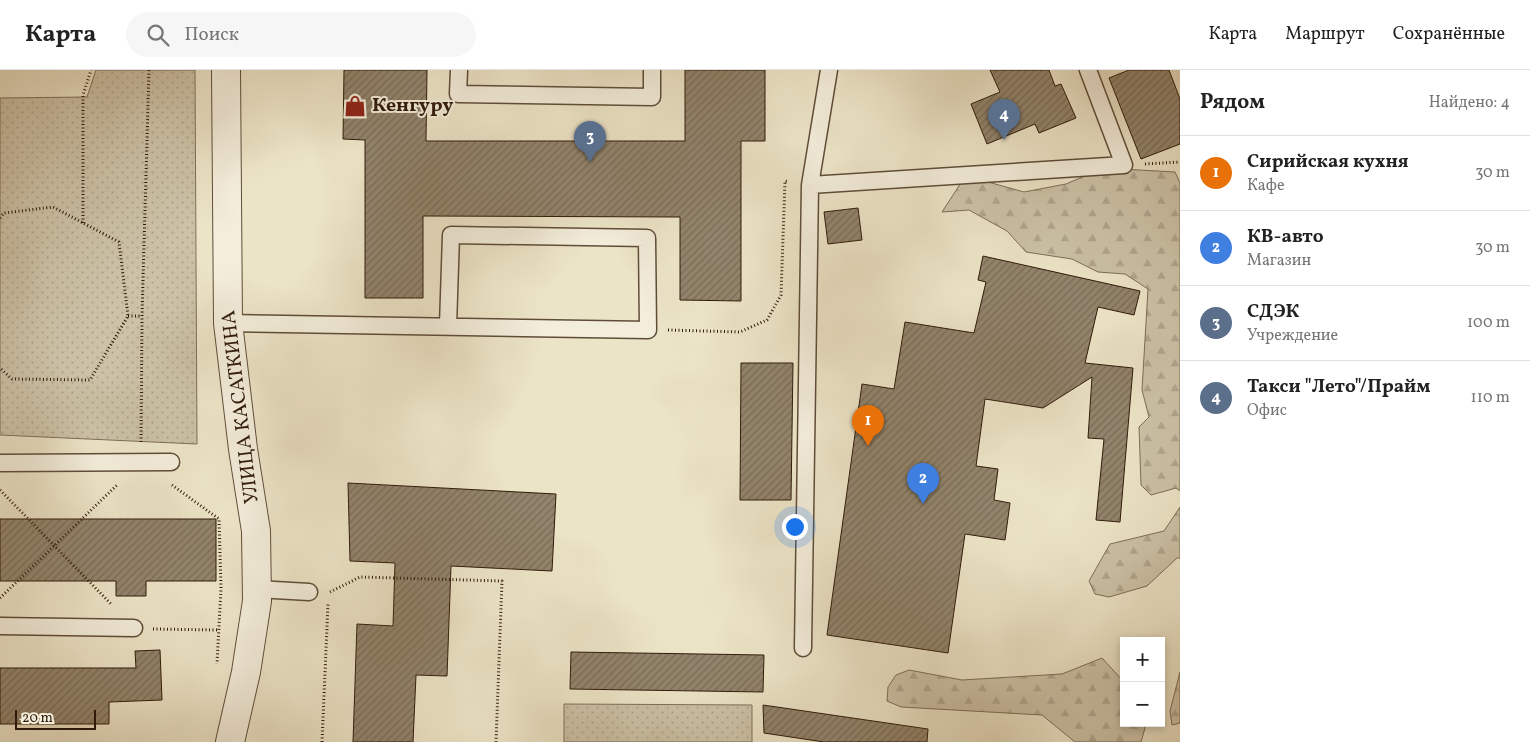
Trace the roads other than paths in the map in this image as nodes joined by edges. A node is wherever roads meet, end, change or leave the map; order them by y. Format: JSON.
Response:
{"nodes":[{"id":1,"x":226,"y":70,"type":"edge"},
{"id":2,"x":459,"y":70,"type":"edge"},
{"id":3,"x":652,"y":70,"type":"edge"},
{"id":4,"x":829,"y":70,"type":"edge"},
{"id":5,"x":1088,"y":70,"type":"edge"},
{"id":6,"x":810,"y":184,"type":"junction"},
{"id":7,"x":228,"y":323,"type":"junction"},
{"id":8,"x":448,"y":326,"type":"junction"},
{"id":9,"x":171,"y":462,"type":"dead end"},
{"id":10,"x":0,"y":464,"type":"edge"},
{"id":11,"x":257,"y":589,"type":"junction"},
{"id":12,"x":309,"y":592,"type":"dead end"},
{"id":13,"x":0,"y":626,"type":"edge"},
{"id":14,"x":134,"y":628,"type":"road end"},
{"id":15,"x":803,"y":648,"type":"dead end"},
{"id":16,"x":230,"y":742,"type":"edge"}],
"edges":[{"from":1,"to":7,"type":"street","name":"УЛИЦА КАСАТКИНА"},
{"from":2,"to":3,"type":"lane"},
{"from":4,"to":6,"type":"lane"},
{"from":5,"to":6,"type":"lane"},
{"from":6,"to":15,"type":"lane"},
{"from":7,"to":8,"type":"lane"},
{"from":7,"to":11,"type":"street","name":"УЛИЦА КАСАТКИНА"},
{"from":8,"to":8,"type":"lane"},
{"from":9,"to":10,"type":"lane"},
{"from":11,"to":12,"type":"lane"},
{"from":11,"to":16,"type":"street","name":"УЛИЦА КАСАТКИНА"},
{"from":13,"to":14,"type":"lane"}]}
